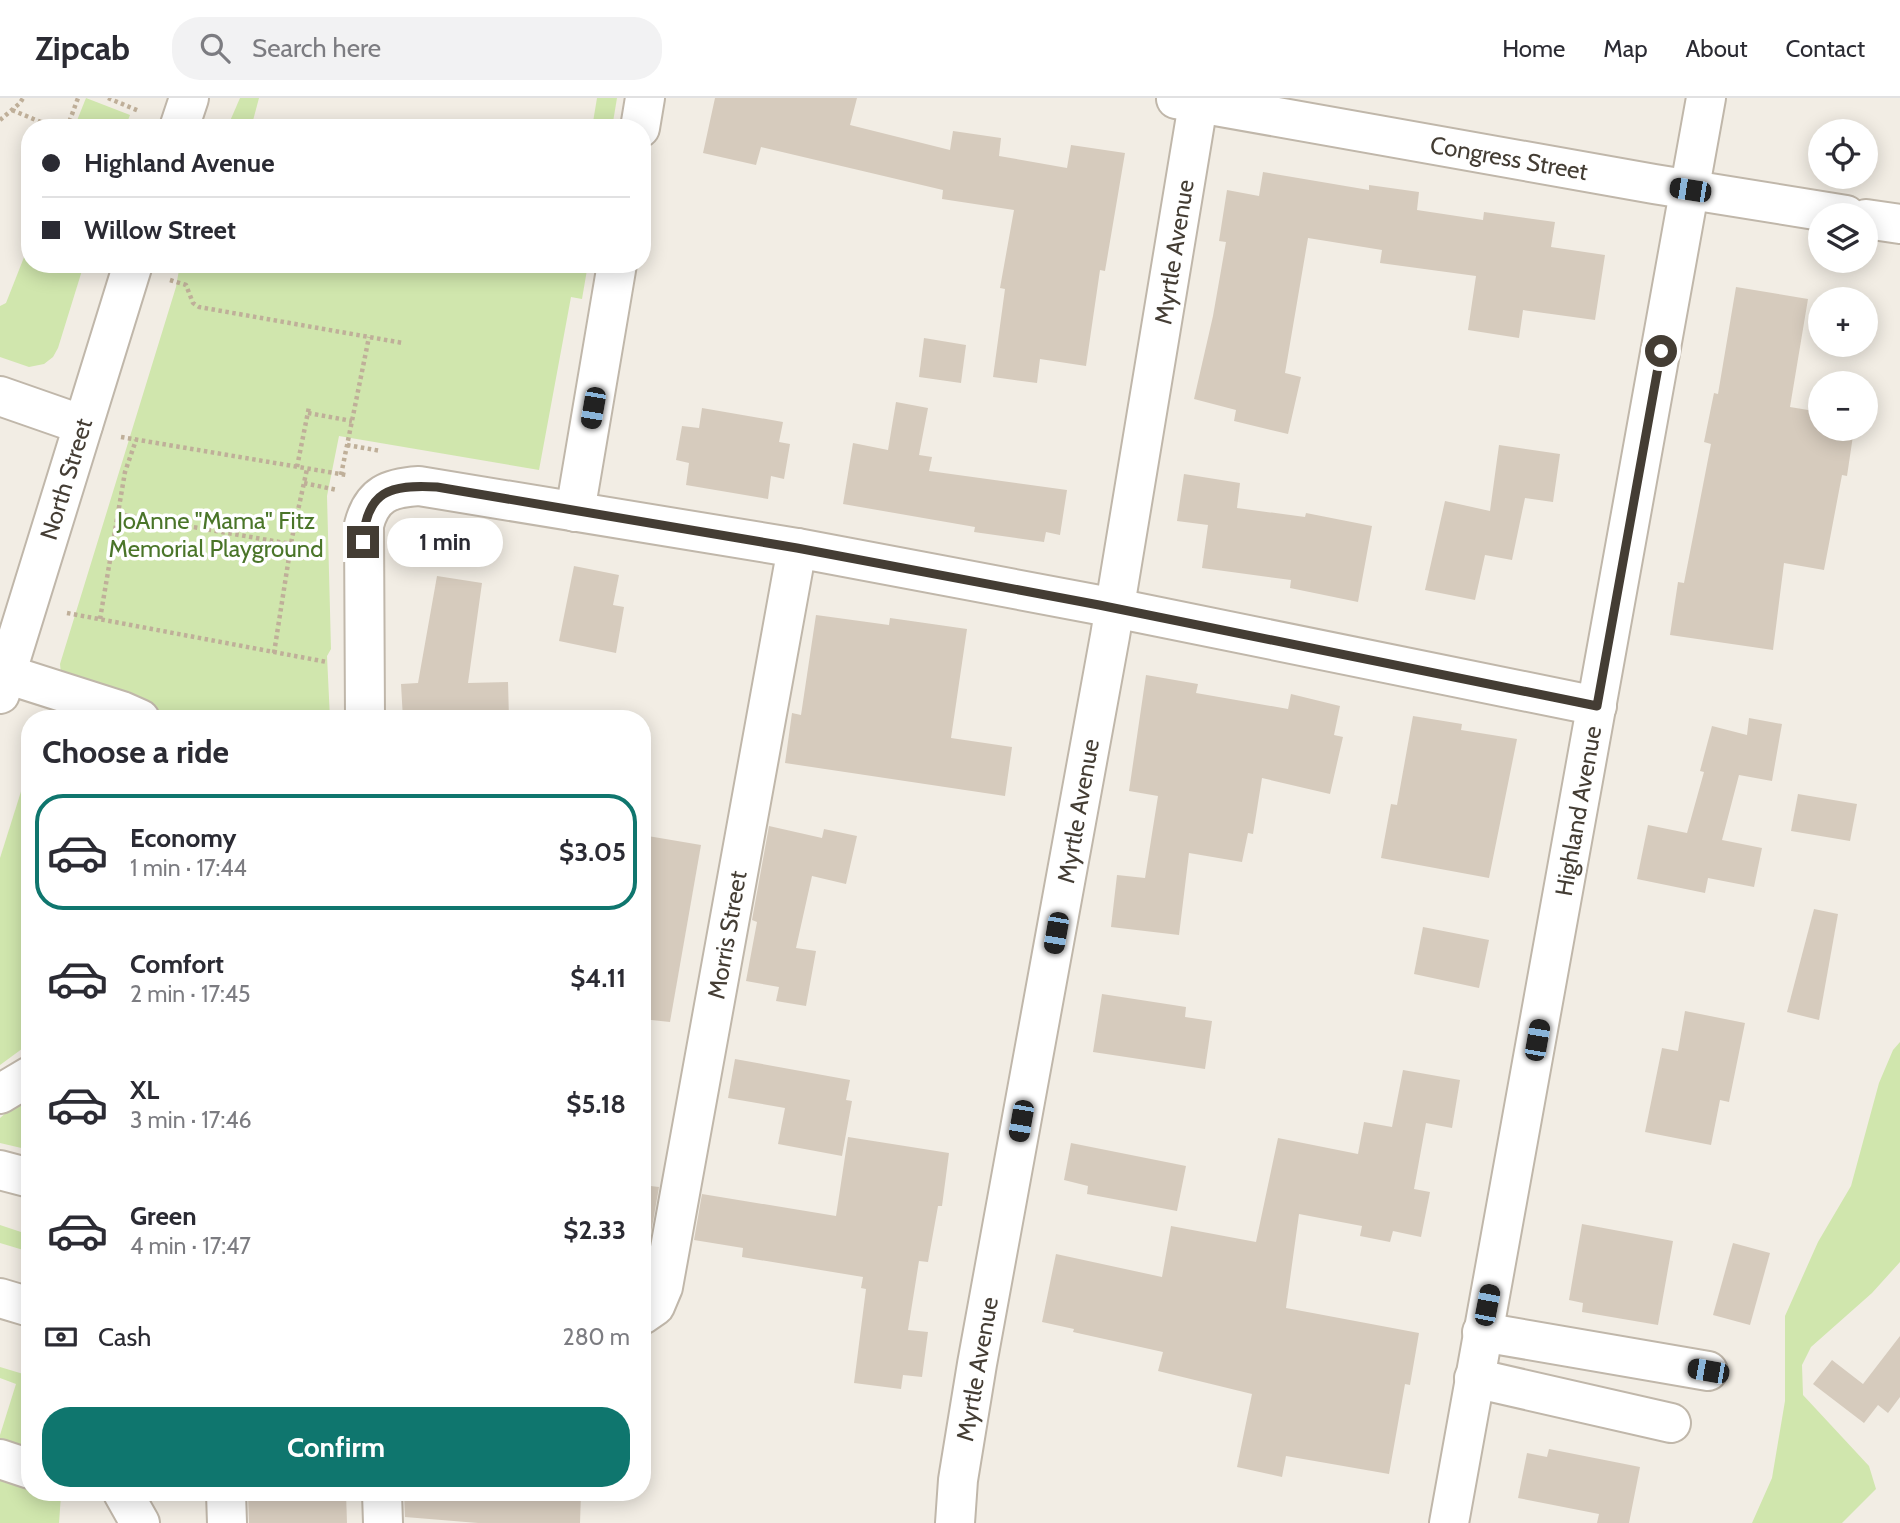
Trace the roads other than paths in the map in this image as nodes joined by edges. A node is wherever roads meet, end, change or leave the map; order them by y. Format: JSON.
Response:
{"nodes":[{"id":1,"x":189,"y":98,"type":"edge"},
{"id":2,"x":645,"y":98,"type":"edge"},
{"id":3,"x":1706,"y":98,"type":"edge"},
{"id":4,"x":1190,"y":100,"type":"edge"},
{"id":5,"x":182,"y":119,"type":"edge"},
{"id":6,"x":642,"y":119,"type":"edge"},
{"id":7,"x":1690,"y":190,"type":"junction"},
{"id":8,"x":1808,"y":209,"type":"edge"},
{"id":9,"x":1878,"y":221,"type":"edge"},
{"id":10,"x":1900,"y":224,"type":"edge"},
{"id":11,"x":150,"y":273,"type":"edge"},
{"id":12,"x":615,"y":273,"type":"edge"},
{"id":13,"x":0,"y":396,"type":"edge"},
{"id":14,"x":100,"y":431,"type":"junction"},
{"id":15,"x":575,"y":512,"type":"junction"},
{"id":16,"x":797,"y":548,"type":"junction"},
{"id":17,"x":1115,"y":608,"type":"junction"},
{"id":18,"x":3,"y":684,"type":"edge"},
{"id":19,"x":1597,"y":706,"type":"junction"},
{"id":20,"x":101,"y":710,"type":"edge"},
{"id":21,"x":365,"y":710,"type":"edge"},
{"id":22,"x":21,"y":1081,"type":"edge"},
{"id":23,"x":0,"y":1094,"type":"edge"},
{"id":24,"x":0,"y":1170,"type":"edge"},
{"id":25,"x":21,"y":1176,"type":"edge"},
{"id":26,"x":0,"y":1298,"type":"edge"},
{"id":27,"x":21,"y":1304,"type":"edge"},
{"id":28,"x":651,"y":1309,"type":"edge"},
{"id":29,"x":1482,"y":1332,"type":"junction"},
{"id":30,"x":1708,"y":1371,"type":"dead end"},
{"id":31,"x":1474,"y":1378,"type":"junction"},
{"id":32,"x":1671,"y":1423,"type":"dead end"},
{"id":33,"x":0,"y":1459,"type":"edge"},
{"id":34,"x":21,"y":1466,"type":"edge"},
{"id":35,"x":128,"y":1501,"type":"edge"},
{"id":36,"x":226,"y":1501,"type":"edge"},
{"id":37,"x":382,"y":1501,"type":"edge"},
{"id":38,"x":140,"y":1523,"type":"edge"},
{"id":39,"x":227,"y":1523,"type":"edge"},
{"id":40,"x":383,"y":1523,"type":"edge"},
{"id":41,"x":955,"y":1523,"type":"edge"},
{"id":42,"x":1449,"y":1523,"type":"edge"}],
"edges":[{"from":1,"to":5,"type":"street"},
{"from":2,"to":6,"type":"street"},
{"from":3,"to":7,"type":"street","name":"Highland Avenue"},
{"from":4,"to":7,"type":"street","name":"Congress Street"},
{"from":4,"to":17,"type":"street","name":"Myrtle Avenue"},
{"from":7,"to":8,"type":"street","name":"Congress Street"},
{"from":7,"to":19,"type":"street","name":"Highland Avenue"},
{"from":9,"to":10,"type":"street"},
{"from":11,"to":14,"type":"street","name":"North Street"},
{"from":12,"to":15,"type":"street"},
{"from":13,"to":14,"type":"street"},
{"from":14,"to":18,"type":"street","name":"North Street"},
{"from":15,"to":16,"type":"street"},
{"from":15,"to":21,"type":"street"},
{"from":16,"to":17,"type":"street"},
{"from":16,"to":28,"type":"street","name":"Morris Street"},
{"from":17,"to":19,"type":"street"},
{"from":17,"to":41,"type":"street","name":"Myrtle Avenue"},
{"from":18,"to":20,"type":"street"},
{"from":19,"to":29,"type":"street","name":"Highland Avenue"},
{"from":22,"to":23,"type":"street"},
{"from":24,"to":25,"type":"street"},
{"from":26,"to":27,"type":"street"},
{"from":29,"to":30,"type":"street"},
{"from":29,"to":31,"type":"street","name":"Highland Avenue"},
{"from":31,"to":32,"type":"street"},
{"from":31,"to":42,"type":"street","name":"Highland Avenue"},
{"from":33,"to":34,"type":"street"},
{"from":35,"to":38,"type":"street"},
{"from":36,"to":39,"type":"street"},
{"from":37,"to":40,"type":"street"}]}
